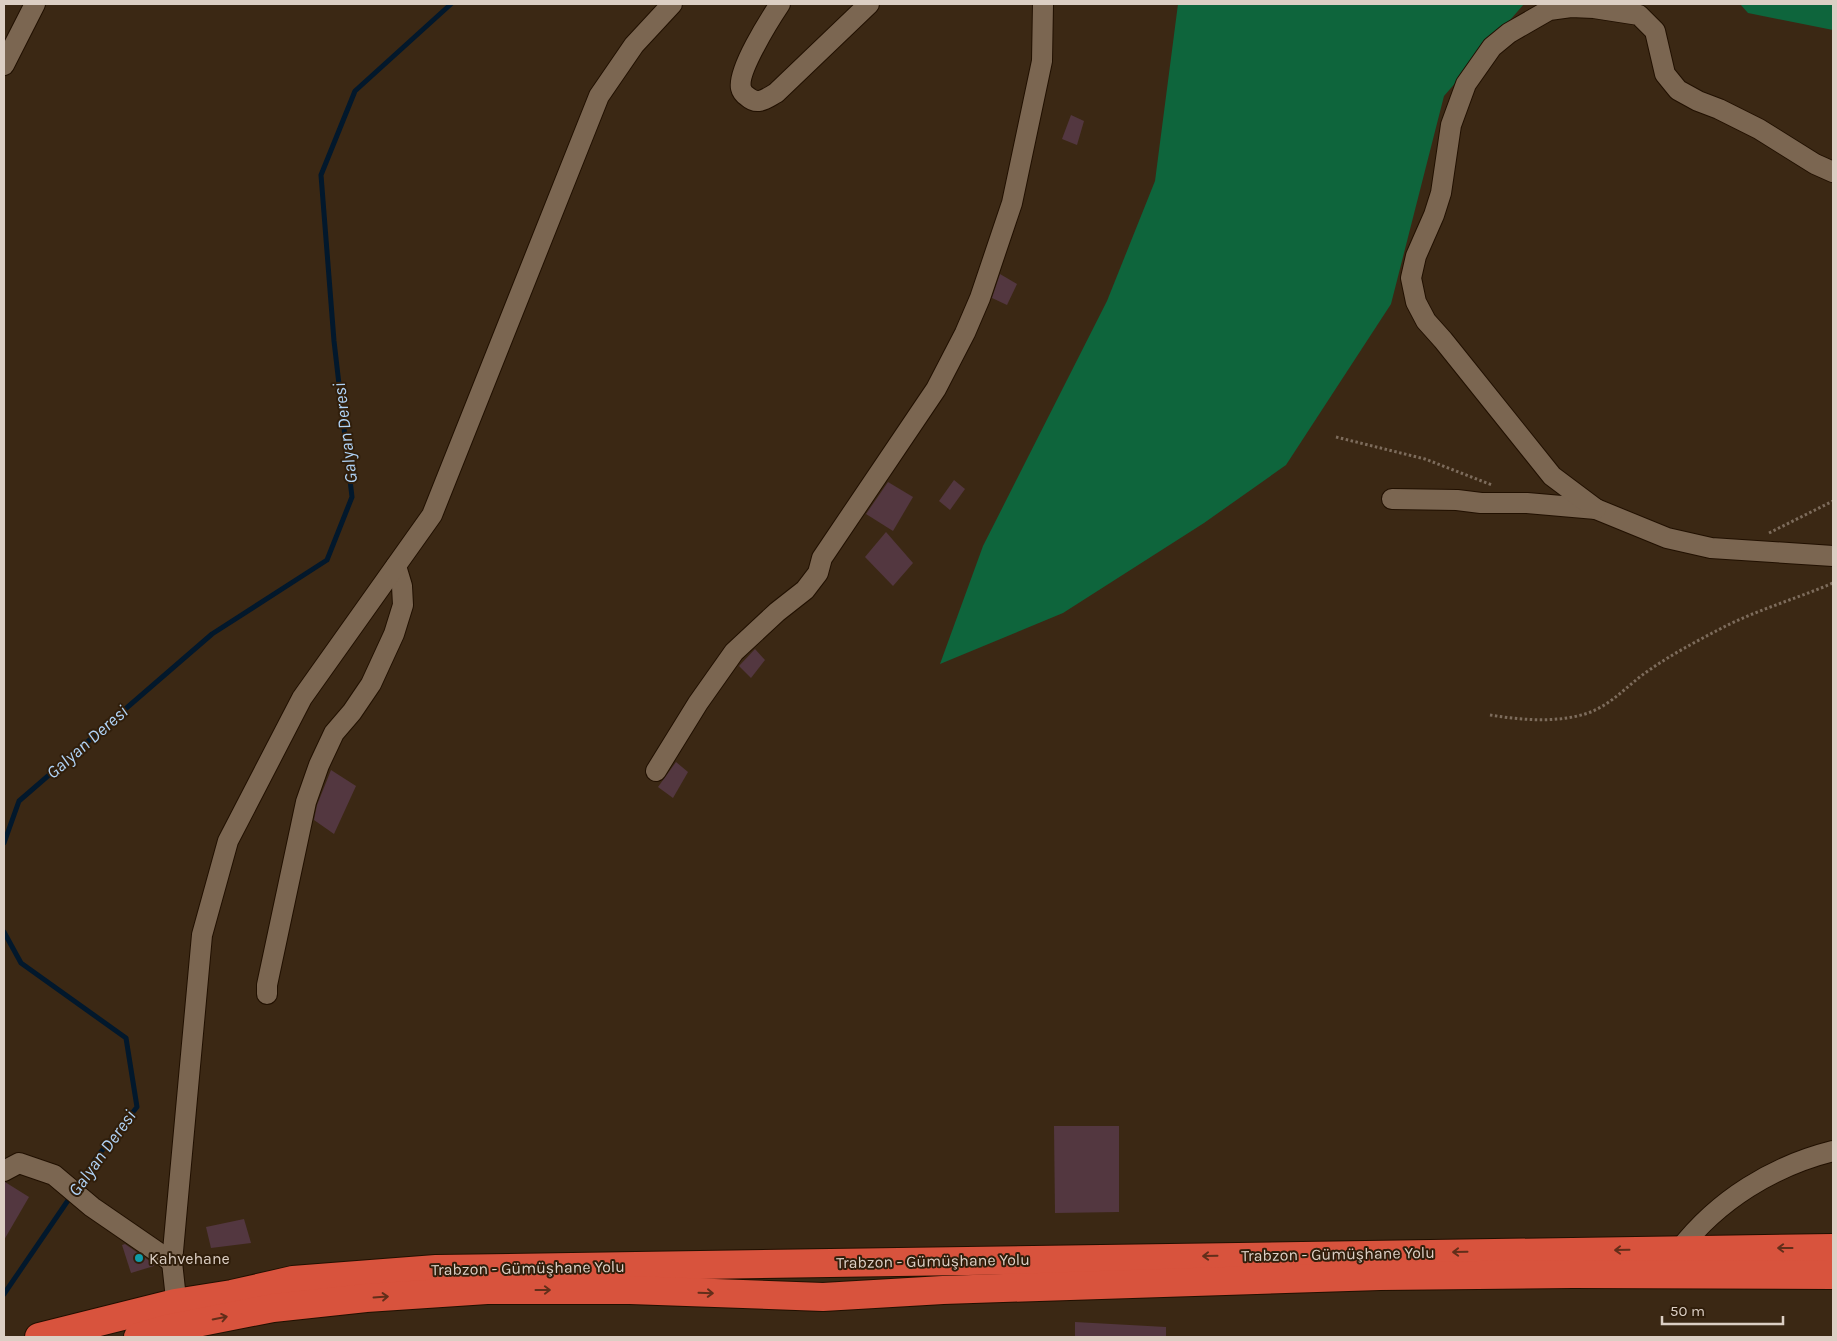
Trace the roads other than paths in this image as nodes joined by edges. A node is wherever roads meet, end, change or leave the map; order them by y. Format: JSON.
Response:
{"nodes":[{"id":1,"x":35,"y":4,"type":"edge"},
{"id":2,"x":672,"y":4,"type":"edge"},
{"id":3,"x":780,"y":4,"type":"edge"},
{"id":4,"x":869,"y":4,"type":"edge"},
{"id":5,"x":1043,"y":4,"type":"edge"},
{"id":6,"x":4,"y":65,"type":"edge"},
{"id":7,"x":1833,"y":172,"type":"edge"},
{"id":8,"x":1392,"y":499,"type":"dead end"},
{"id":9,"x":1596,"y":509,"type":"junction"},
{"id":10,"x":1833,"y":556,"type":"edge"},
{"id":11,"x":396,"y":566,"type":"junction"},
{"id":12,"x":656,"y":771,"type":"dead end"},
{"id":13,"x":267,"y":994,"type":"dead end"},
{"id":14,"x":1833,"y":1151,"type":"edge"},
{"id":15,"x":4,"y":1171,"type":"edge"},
{"id":16,"x":1833,"y":1248,"type":"edge"},
{"id":17,"x":1680,"y":1249,"type":"junction"},
{"id":18,"x":172,"y":1262,"type":"junction"},
{"id":19,"x":1833,"y":1275,"type":"edge"},
{"id":20,"x":177,"y":1315,"type":"junction"},
{"id":21,"x":41,"y":1337,"type":"edge"},
{"id":22,"x":138,"y":1337,"type":"edge"}],
"edges":[{"from":1,"to":6,"type":"street"},
{"from":2,"to":11,"type":"street"},
{"from":3,"to":4,"type":"street"},
{"from":5,"to":12,"type":"street"},
{"from":7,"to":9,"type":"street"},
{"from":8,"to":9,"type":"street"},
{"from":9,"to":10,"type":"street"},
{"from":11,"to":13,"type":"street"},
{"from":11,"to":18,"type":"street"},
{"from":14,"to":17,"type":"street"},
{"from":15,"to":18,"type":"street"},
{"from":16,"to":17,"type":"highway","name":"Trabzon - Gümüşhane Yolu","one_way":true},
{"from":17,"to":20,"type":"highway","name":"Trabzon - Gümüşhane Yolu","one_way":true},
{"from":18,"to":20,"type":"street"},
{"from":20,"to":19,"type":"highway","name":"Trabzon - Gümüşhane Yolu","one_way":true},
{"from":20,"to":21,"type":"highway","name":"Trabzon - Gümüşhane Yolu"},
{"from":20,"to":22,"type":"highway","name":"Trabzon - Gümüşhane Yolu"}]}
